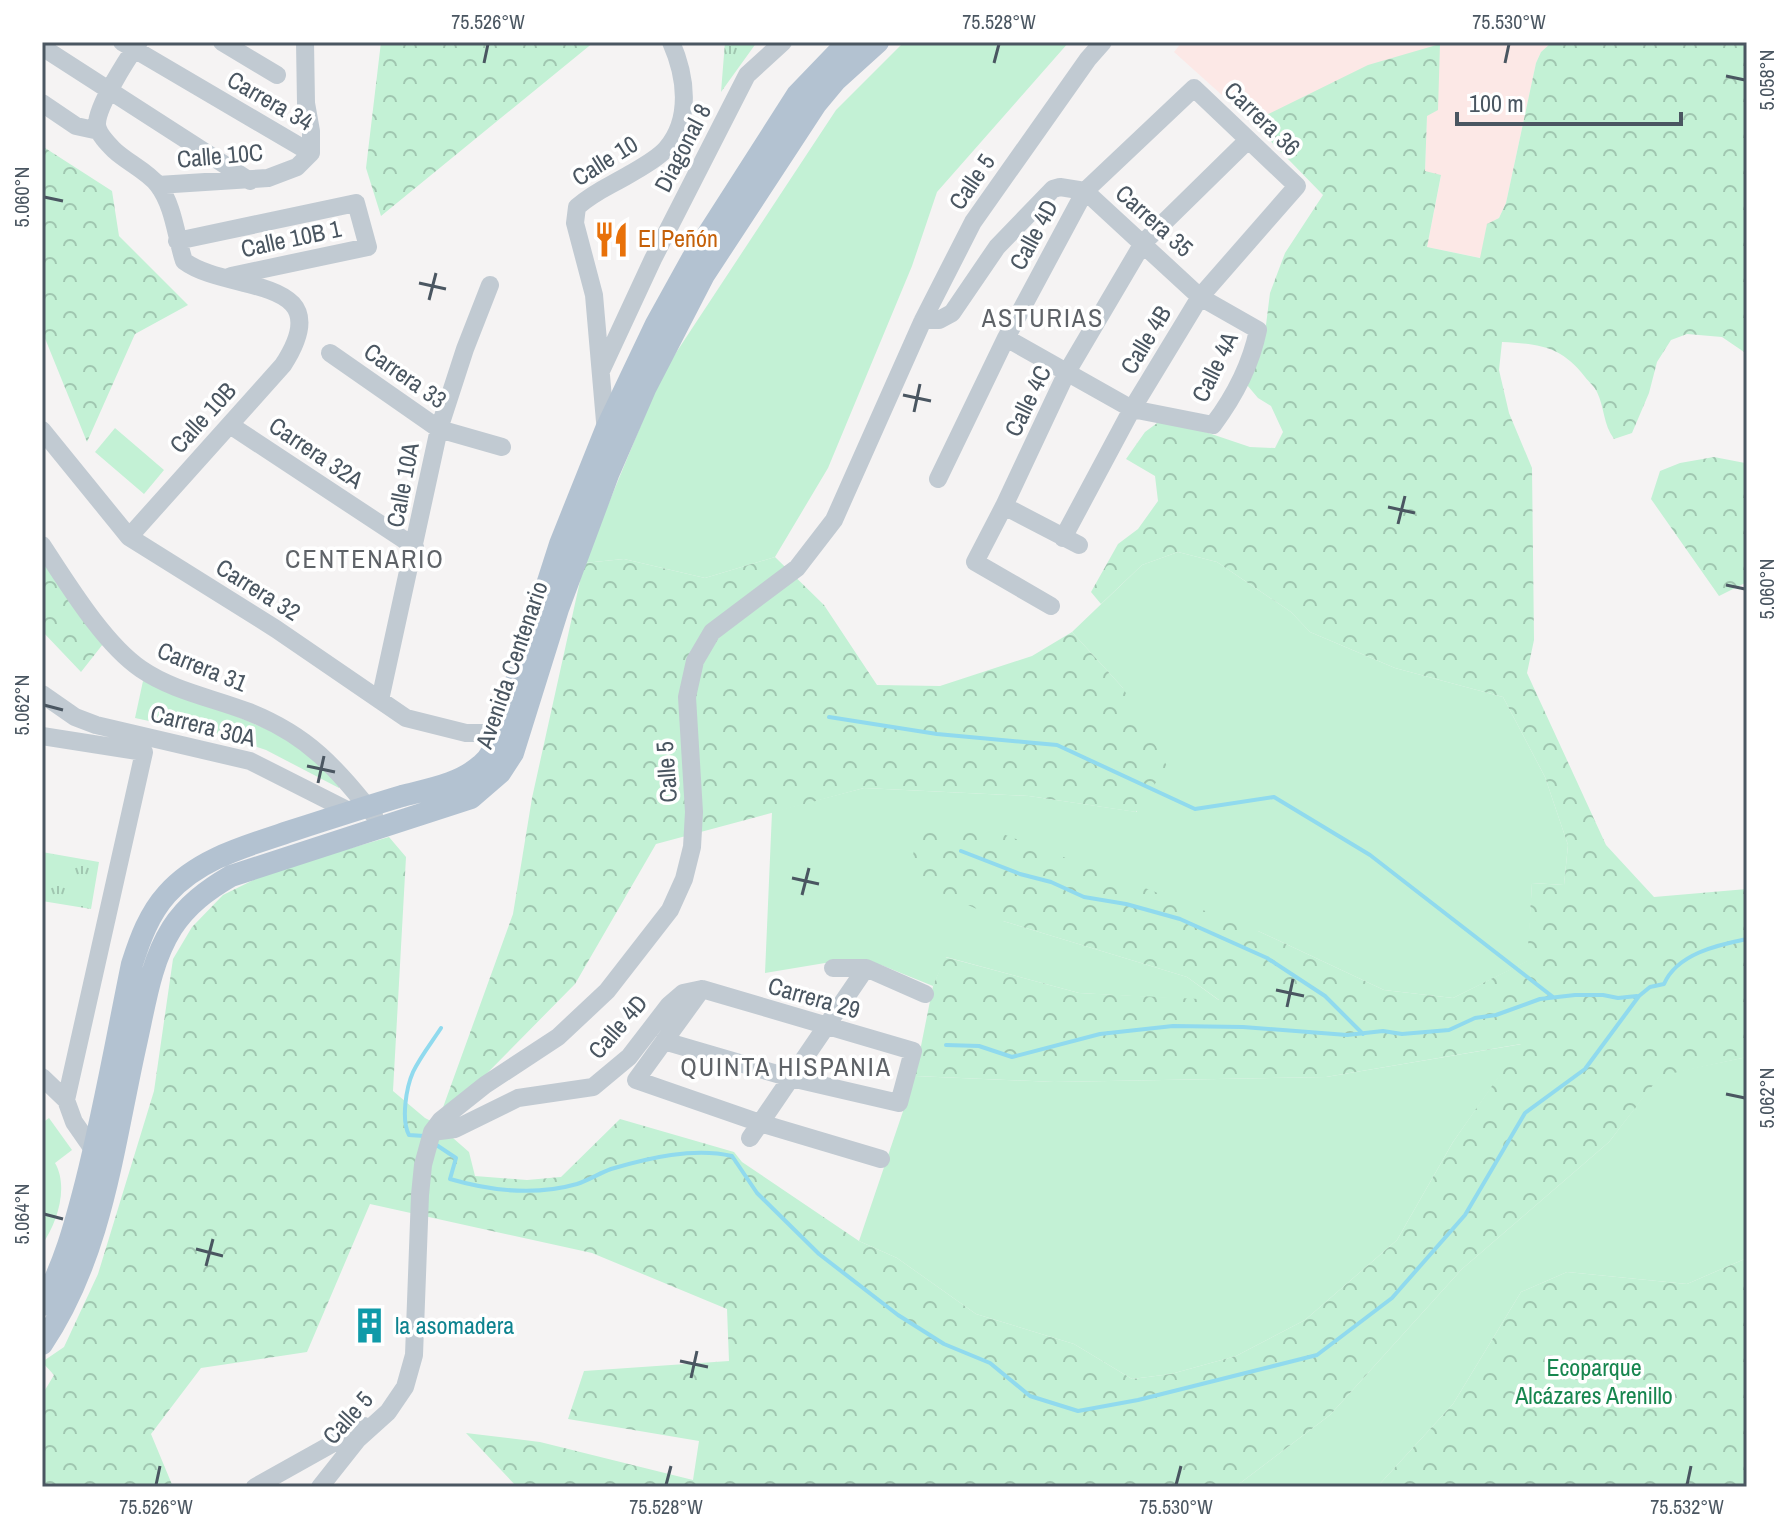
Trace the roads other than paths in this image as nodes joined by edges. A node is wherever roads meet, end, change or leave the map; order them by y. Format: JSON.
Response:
{"nodes":[{"id":1,"x":222,"y":42,"type":"edge"},
{"id":2,"x":305,"y":42,"type":"edge"},
{"id":3,"x":671,"y":42,"type":"edge"},
{"id":4,"x":783,"y":42,"type":"edge"},
{"id":5,"x":848,"y":42,"type":"edge"},
{"id":6,"x":878,"y":42,"type":"edge"},
{"id":7,"x":1103,"y":42,"type":"edge"},
{"id":8,"x":131,"y":44,"type":"edge"},
{"id":9,"x":42,"y":47,"type":"edge"},
{"id":10,"x":277,"y":75,"type":"dead end"},
{"id":11,"x":1194,"y":88,"type":"joint"},
{"id":12,"x":110,"y":90,"type":"junction"},
{"id":13,"x":42,"y":103,"type":"edge"},
{"id":14,"x":98,"y":127,"type":"junction"},
{"id":15,"x":1248,"y":140,"type":"junction"},
{"id":16,"x":311,"y":153,"type":"junction"},
{"id":17,"x":250,"y":181,"type":"junction"},
{"id":18,"x":158,"y":185,"type":"junction"},
{"id":19,"x":1297,"y":186,"type":"joint"},
{"id":20,"x":1085,"y":191,"type":"junction"},
{"id":21,"x":177,"y":241,"type":"junction"},
{"id":22,"x":1143,"y":243,"type":"junction"},
{"id":23,"x":224,"y":278,"type":"junction"},
{"id":24,"x":490,"y":285,"type":"dead end"},
{"id":25,"x":1200,"y":297,"type":"junction"},
{"id":26,"x":923,"y":320,"type":"junction"},
{"id":27,"x":1258,"y":330,"type":"joint"},
{"id":28,"x":1006,"y":338,"type":"junction"},
{"id":29,"x":330,"y":353,"type":"dead end"},
{"id":30,"x":1067,"y":372,"type":"junction"},
{"id":31,"x":600,"y":373,"type":"junction"},
{"id":32,"x":1132,"y":409,"type":"junction"},
{"id":33,"x":230,"y":425,"type":"junction"},
{"id":34,"x":439,"y":429,"type":"junction"},
{"id":35,"x":606,"y":429,"type":"junction"},
{"id":36,"x":42,"y":430,"type":"edge"},
{"id":37,"x":502,"y":447,"type":"dead end"},
{"id":38,"x":609,"y":472,"type":"junction"},
{"id":39,"x":938,"y":479,"type":"dead end"},
{"id":40,"x":1005,"y":504,"type":"junction"},
{"id":41,"x":129,"y":537,"type":"junction"},
{"id":42,"x":42,"y":545,"type":"edge"},
{"id":43,"x":415,"y":547,"type":"junction"},
{"id":44,"x":1051,"y":606,"type":"dead end"},
{"id":45,"x":42,"y":694,"type":"edge"},
{"id":46,"x":380,"y":700,"type":"junction"},
{"id":47,"x":486,"y":733,"type":"dead end"},
{"id":48,"x":42,"y":736,"type":"edge"},
{"id":49,"x":466,"y":788,"type":"junction"},
{"id":50,"x":359,"y":809,"type":"junction"},
{"id":51,"x":382,"y":825,"type":"junction"},
{"id":52,"x":833,"y":968,"type":"dead end"},
{"id":53,"x":866,"y":968,"type":"junction"},
{"id":54,"x":702,"y":989,"type":"junction"},
{"id":55,"x":925,"y":994,"type":"dead end"},
{"id":56,"x":825,"y":1027,"type":"junction"},
{"id":57,"x":664,"y":1041,"type":"junction"},
{"id":58,"x":42,"y":1077,"type":"edge"},
{"id":59,"x":791,"y":1078,"type":"junction"},
{"id":60,"x":42,"y":1092,"type":"edge"},
{"id":61,"x":66,"y":1100,"type":"junction"},
{"id":62,"x":755,"y":1130,"type":"junction"},
{"id":63,"x":432,"y":1132,"type":"junction"},
{"id":64,"x":881,"y":1159,"type":"dead end"},
{"id":65,"x":102,"y":1160,"type":"junction"},
{"id":66,"x":42,"y":1305,"type":"edge"},
{"id":67,"x":44,"y":1333,"type":"edge"},
{"id":68,"x":388,"y":1412,"type":"junction"},
{"id":69,"x":255,"y":1487,"type":"edge"},
{"id":70,"x":320,"y":1487,"type":"edge"}],
"edges":[{"from":1,"to":10,"type":"street"},
{"from":2,"to":16,"type":"street"},
{"from":3,"to":31,"type":"street","name":"Calle 10"},
{"from":4,"to":31,"type":"street","name":"Diagonal 8"},
{"from":5,"to":35,"type":"main road","name":"Avenida Centenario"},
{"from":6,"to":38,"type":"main road","name":"Avenida Centenario"},
{"from":7,"to":26,"type":"street","name":"Calle 5"},
{"from":8,"to":12,"type":"street"},
{"from":8,"to":16,"type":"street","name":"Carrera 34"},
{"from":9,"to":12,"type":"street"},
{"from":11,"to":15,"type":"street","name":"Carrera 36"},
{"from":11,"to":20,"type":"street","name":"Calle 4D"},
{"from":12,"to":14,"type":"street"},
{"from":12,"to":17,"type":"street"},
{"from":13,"to":14,"type":"street"},
{"from":14,"to":18,"type":"street"},
{"from":15,"to":19,"type":"street","name":"Carrera 36"},
{"from":15,"to":22,"type":"street","name":"Calle 4C"},
{"from":16,"to":17,"type":"street","name":"Calle 10C"},
{"from":17,"to":18,"type":"street","name":"Calle 10C"},
{"from":18,"to":21,"type":"street"},
{"from":19,"to":25,"type":"street","name":"Calle 4B"},
{"from":20,"to":22,"type":"street","name":"Carrera 35"},
{"from":20,"to":26,"type":"street","name":"Carrera 35"},
{"from":20,"to":28,"type":"street","name":"Calle 4D"},
{"from":21,"to":23,"type":"street"},
{"from":21,"to":23,"type":"street","name":"Calle 10B 1"},
{"from":22,"to":25,"type":"street","name":"Carrera 35"},
{"from":22,"to":30,"type":"street","name":"Calle 4C"},
{"from":23,"to":33,"type":"street","name":"Calle 10B"},
{"from":24,"to":34,"type":"street","name":"Calle 10A"},
{"from":25,"to":27,"type":"street","name":"Carrera 35"},
{"from":25,"to":32,"type":"street","name":"Calle 4B"},
{"from":26,"to":63,"type":"street","name":"Calle 5"},
{"from":27,"to":32,"type":"street","name":"Calle 4A"},
{"from":28,"to":30,"type":"street"},
{"from":28,"to":39,"type":"street","name":"Calle 4D"},
{"from":29,"to":34,"type":"street","name":"Carrera 33"},
{"from":30,"to":32,"type":"street"},
{"from":30,"to":40,"type":"street","name":"Calle 4C"},
{"from":31,"to":35,"type":"street","name":"Calle 10"},
{"from":32,"to":40,"type":"street","name":"Calle 4B"},
{"from":33,"to":41,"type":"street","name":"Calle 10B"},
{"from":33,"to":43,"type":"street","name":"Carrera 32A"},
{"from":34,"to":37,"type":"street","name":"Carrera 33"},
{"from":34,"to":43,"type":"street","name":"Calle 10A"},
{"from":35,"to":38,"type":"street","name":"Calle 10"},
{"from":35,"to":49,"type":"main road","name":"Avenida Centenario"},
{"from":36,"to":41,"type":"street","name":"Carrera 32"},
{"from":38,"to":49,"type":"main road","name":"Avenida Centenario"},
{"from":40,"to":44,"type":"street","name":"Calle 4C"},
{"from":41,"to":46,"type":"street","name":"Carrera 32"},
{"from":42,"to":50,"type":"street","name":"Carrera 31"},
{"from":43,"to":46,"type":"street","name":"Calle 10A"},
{"from":45,"to":50,"type":"street","name":"Carrera 30A"},
{"from":46,"to":47,"type":"street","name":"Carrera 32"},
{"from":48,"to":61,"type":"street"},
{"from":49,"to":50,"type":"main road","name":"Avenida Centenario"},
{"from":49,"to":51,"type":"main road","name":"Avenida Centenario"},
{"from":50,"to":51,"type":"street","name":"Carrera 30A"},
{"from":50,"to":65,"type":"main road","name":"Avenida Centenario"},
{"from":51,"to":65,"type":"main road","name":"Avenida Centenario"},
{"from":52,"to":53,"type":"street","name":"Carrera 29"},
{"from":53,"to":55,"type":"street","name":"Carrera 29"},
{"from":53,"to":56,"type":"street"},
{"from":54,"to":56,"type":"street","name":"Carrera 29"},
{"from":54,"to":57,"type":"street"},
{"from":54,"to":63,"type":"street","name":"Calle 4D"},
{"from":56,"to":59,"type":"street"},
{"from":56,"to":59,"type":"street","name":"Carrera 29"},
{"from":57,"to":59,"type":"street"},
{"from":57,"to":62,"type":"street"},
{"from":58,"to":61,"type":"street"},
{"from":59,"to":62,"type":"street"},
{"from":60,"to":61,"type":"street"},
{"from":61,"to":65,"type":"street"},
{"from":62,"to":64,"type":"street"},
{"from":63,"to":68,"type":"street","name":"Calle 5"},
{"from":65,"to":66,"type":"main road","name":"Avenida Centenario"},
{"from":65,"to":67,"type":"main road","name":"Avenida Centenario"},
{"from":68,"to":69,"type":"street"},
{"from":68,"to":70,"type":"street","name":"Calle 5"}]}
